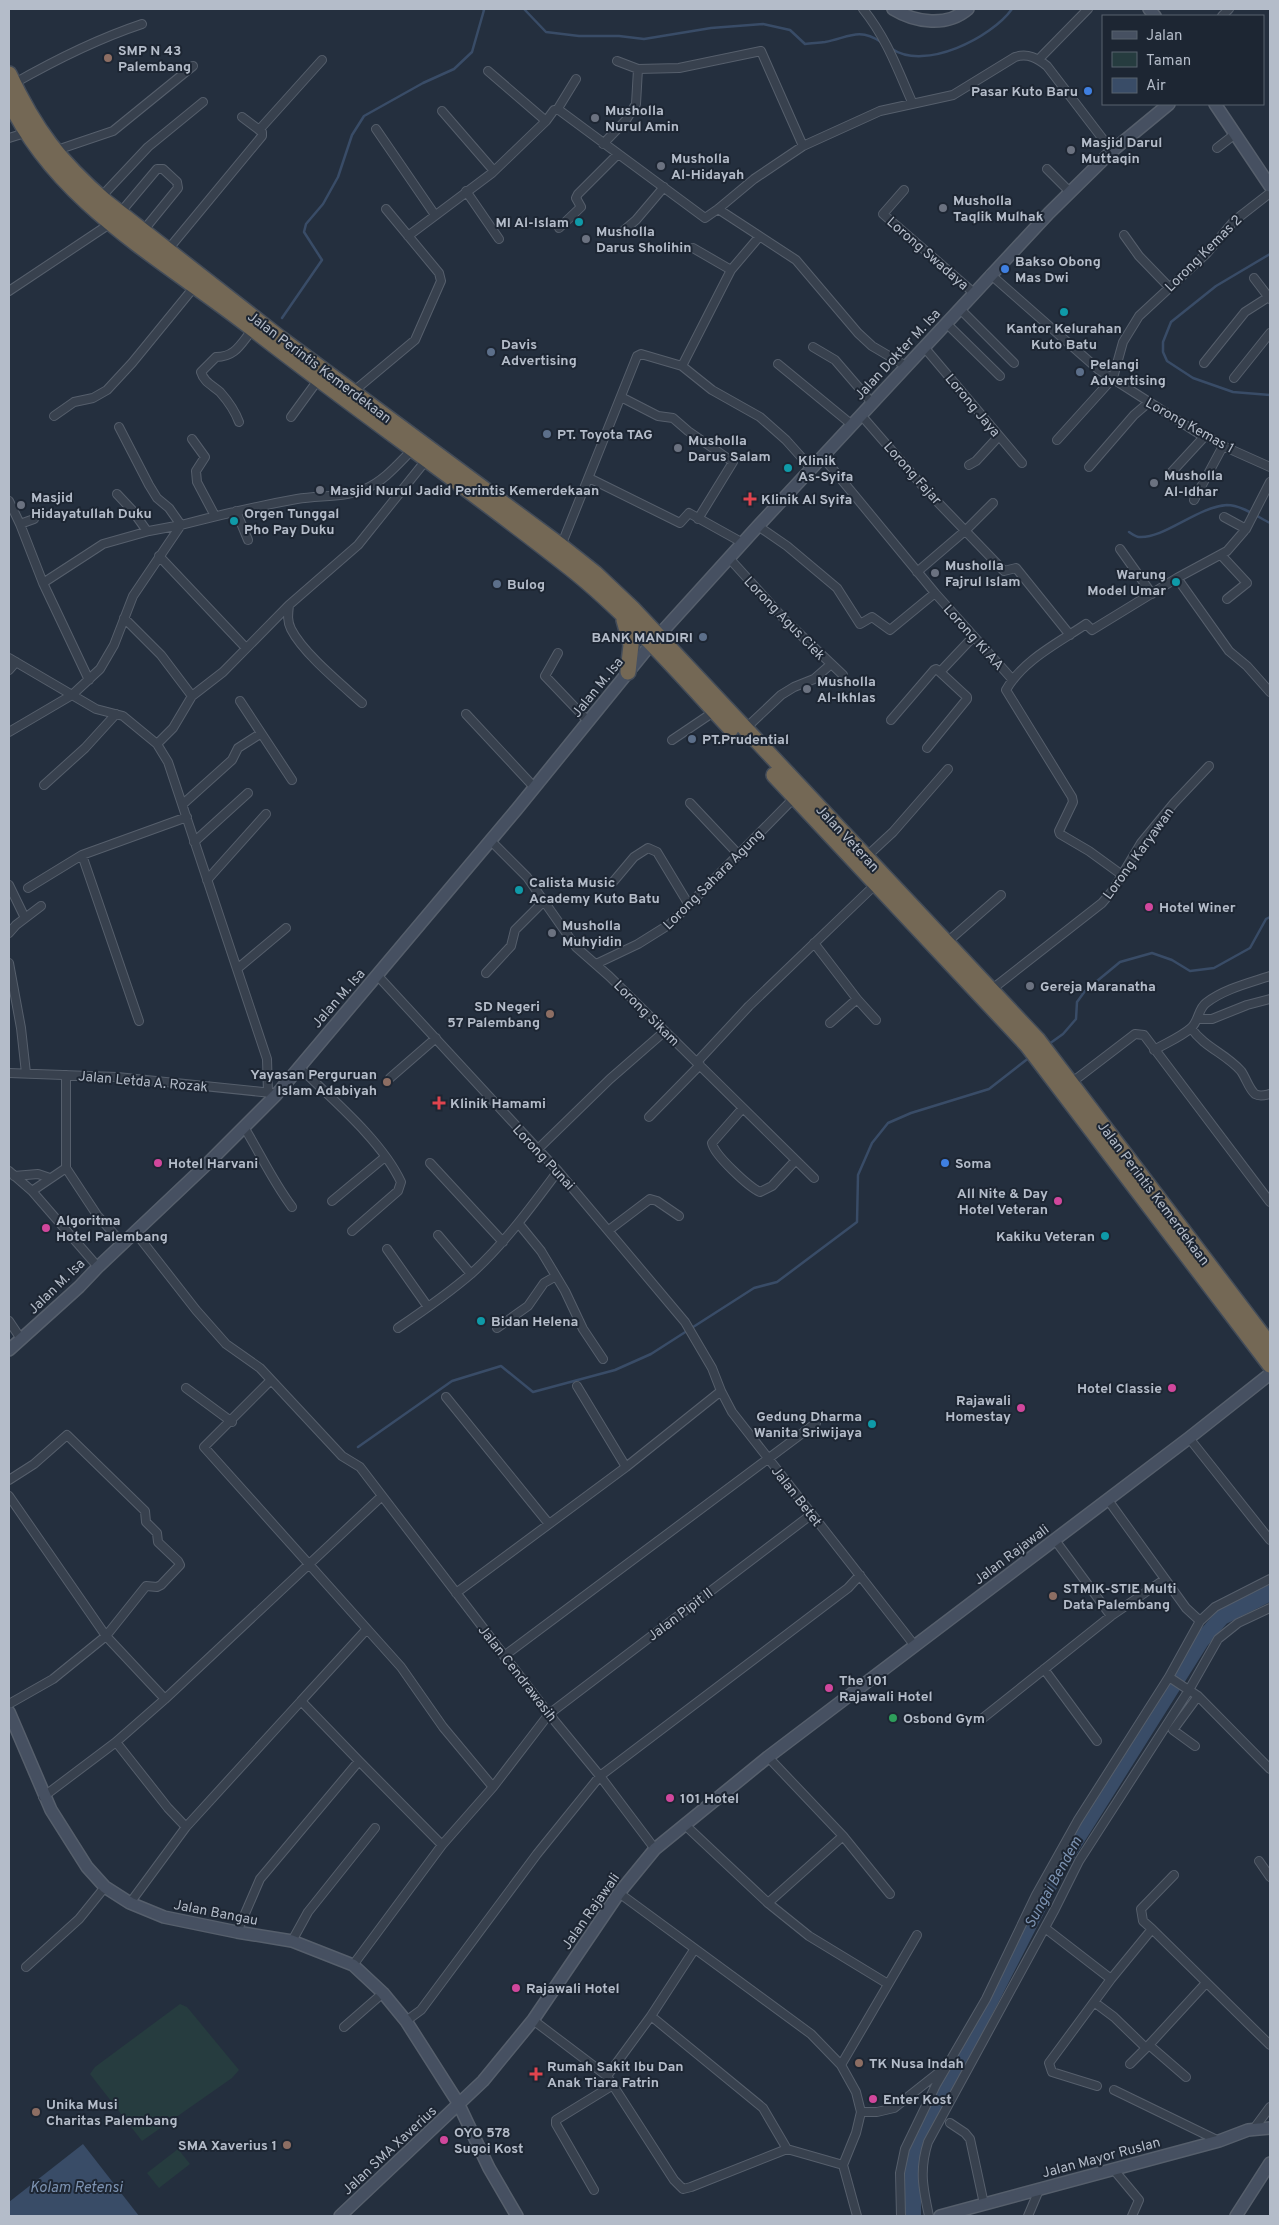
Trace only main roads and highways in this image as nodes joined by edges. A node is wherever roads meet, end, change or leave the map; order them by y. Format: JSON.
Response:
{"nodes":[{"id":1,"x":10,"y":81,"type":"edge"},
{"id":2,"x":9,"y":100,"type":"edge"},
{"id":3,"x":116,"y":218,"type":"junction"},
{"id":4,"x":164,"y":255,"type":"junction"},
{"id":5,"x":591,"y":577,"type":"junction"},
{"id":6,"x":623,"y":616,"type":"junction"},
{"id":7,"x":655,"y":640,"type":"junction"},
{"id":8,"x":628,"y":672,"type":"road end"},
{"id":9,"x":1032,"y":1042,"type":"junction"},
{"id":10,"x":1066,"y":1087,"type":"junction"},
{"id":11,"x":1270,"y":1345,"type":"edge"},
{"id":12,"x":1270,"y":1366,"type":"edge"}],
"edges":[{"from":1,"to":3,"type":"highway","name":"Jalan Perintis Kemerdekaan"},
{"from":2,"to":3,"type":"highway"},
{"from":3,"to":4,"type":"highway"},
{"from":3,"to":4,"type":"highway","name":"Jalan Perintis Kemerdekaan"},
{"from":4,"to":5,"type":"highway"},
{"from":4,"to":5,"type":"highway","name":"Jalan Perintis Kemerdekaan"},
{"from":5,"to":6,"type":"highway"},
{"from":5,"to":7,"type":"highway","name":"Jalan Perintis Kemerdekaan"},
{"from":6,"to":7,"type":"highway"},
{"from":6,"to":8,"type":"highway"},
{"from":7,"to":9,"type":"highway","name":"Jalan Veteran"},
{"from":7,"to":9,"type":"highway","name":"Jalan Veteran"},
{"from":9,"to":10,"type":"highway"},
{"from":10,"to":11,"type":"highway","name":"Jalan Perintis Kemerdekaan"},
{"from":10,"to":12,"type":"highway"}]}
